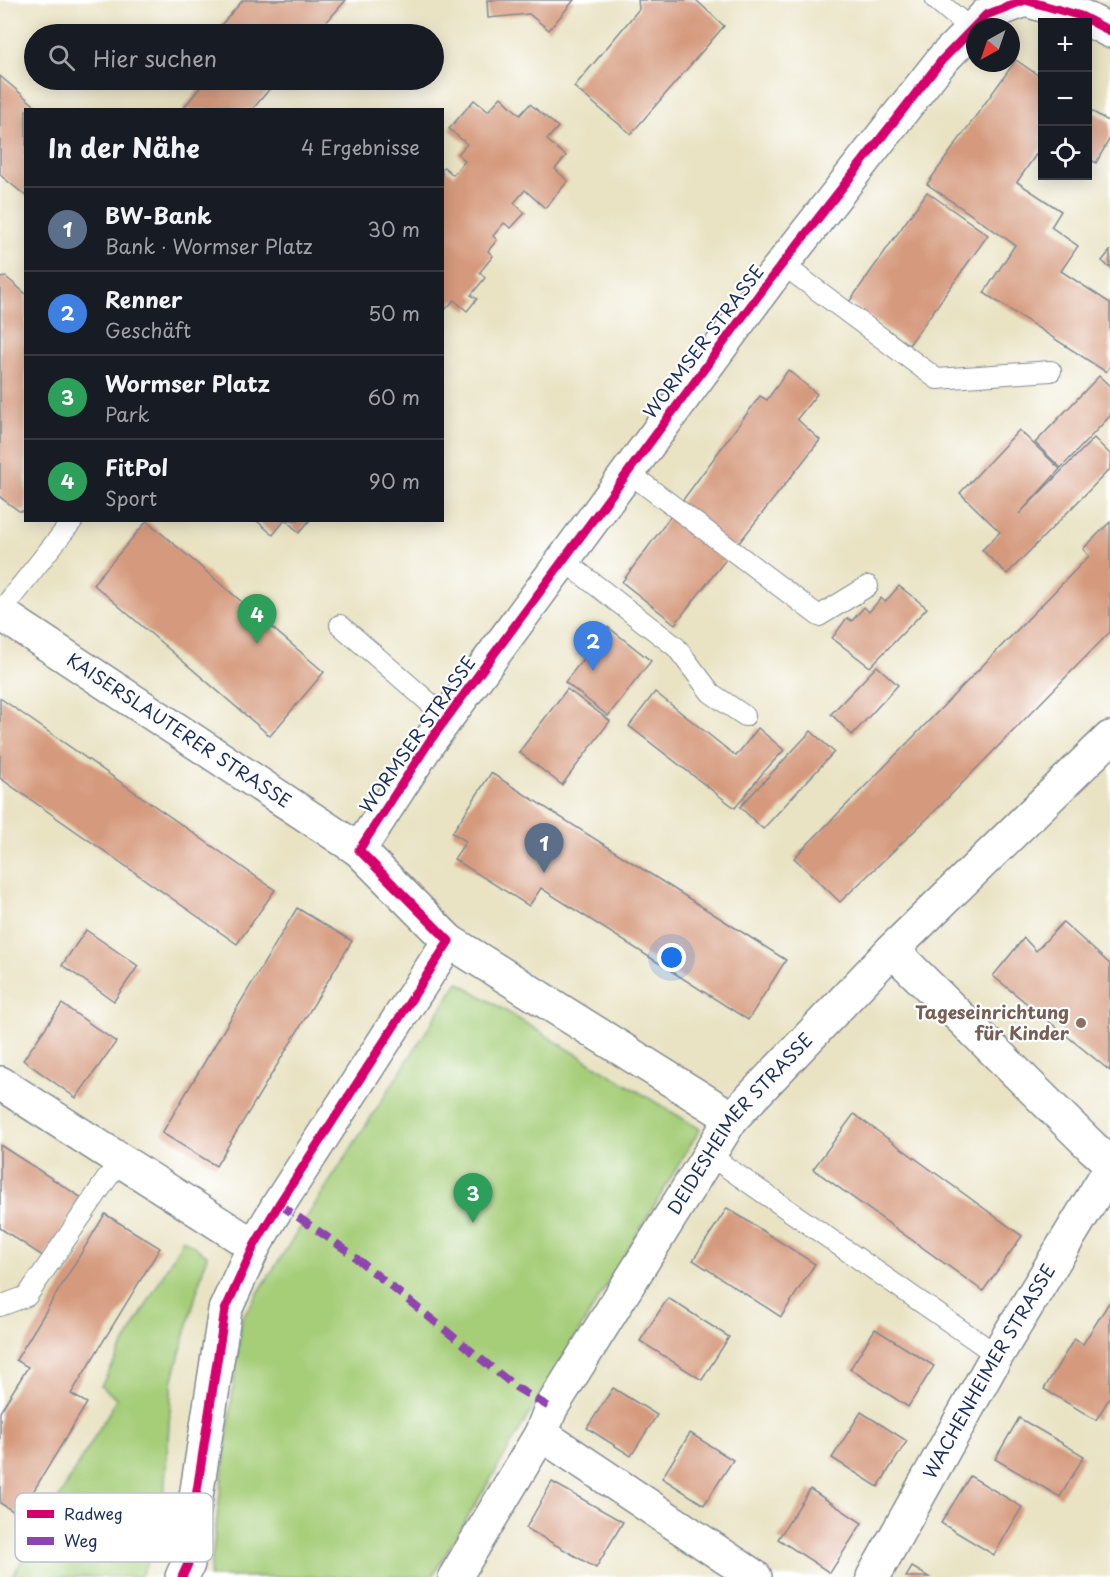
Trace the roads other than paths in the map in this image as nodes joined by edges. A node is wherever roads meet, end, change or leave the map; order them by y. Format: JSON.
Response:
{"nodes":[{"id":1,"x":936,"y":0,"type":"edge"},
{"id":2,"x":1025,"y":0,"type":"edge"},
{"id":3,"x":983,"y":18,"type":"edge"},
{"id":4,"x":966,"y":25,"type":"edge"},
{"id":5,"x":1110,"y":31,"type":"edge"},
{"id":6,"x":966,"y":36,"type":"edge"},
{"id":7,"x":782,"y":264,"type":"junction"},
{"id":8,"x":1051,"y":371,"type":"dead end"},
{"id":9,"x":628,"y":472,"type":"junction"},
{"id":10,"x":71,"y":522,"type":"edge"},
{"id":11,"x":563,"y":560,"type":"junction"},
{"id":12,"x":868,"y":586,"type":"dead end"},
{"id":13,"x":0,"y":613,"type":"edge"},
{"id":14,"x":340,"y":625,"type":"dead end"},
{"id":15,"x":745,"y":716,"type":"dead end"},
{"id":16,"x":447,"y":718,"type":"junction"},
{"id":17,"x":1110,"y":738,"type":"edge"},
{"id":18,"x":359,"y":850,"type":"junction"},
{"id":19,"x":448,"y":941,"type":"junction"},
{"id":20,"x":892,"y":950,"type":"junction"},
{"id":21,"x":0,"y":1083,"type":"edge"},
{"id":22,"x":732,"y":1118,"type":"junction"},
{"id":23,"x":709,"y":1155,"type":"junction"},
{"id":24,"x":119,"y":1161,"type":"junction"},
{"id":25,"x":1110,"y":1163,"type":"edge"},
{"id":26,"x":1110,"y":1170,"type":"edge"},
{"id":27,"x":254,"y":1246,"type":"junction"},
{"id":28,"x":0,"y":1306,"type":"edge"},
{"id":29,"x":997,"y":1355,"type":"junction"},
{"id":30,"x":541,"y":1434,"type":"junction"},
{"id":31,"x":197,"y":1493,"type":"edge"},
{"id":32,"x":188,"y":1562,"type":"edge"},
{"id":33,"x":182,"y":1577,"type":"edge"},
{"id":34,"x":455,"y":1577,"type":"edge"},
{"id":35,"x":755,"y":1577,"type":"edge"},
{"id":36,"x":873,"y":1577,"type":"edge"}],
"edges":[{"from":1,"to":4,"type":"lane"},
{"from":2,"to":3,"type":"street","name":"WORMSER STRASSE"},
{"from":2,"to":5,"type":"street"},
{"from":6,"to":7,"type":"street","name":"WORMSER STRASSE"},
{"from":7,"to":8,"type":"lane"},
{"from":7,"to":9,"type":"street","name":"WORMSER STRASSE"},
{"from":9,"to":11,"type":"street","name":"WORMSER STRASSE"},
{"from":9,"to":12,"type":"lane"},
{"from":10,"to":13,"type":"lane"},
{"from":11,"to":15,"type":"lane"},
{"from":11,"to":16,"type":"street","name":"WORMSER STRASSE"},
{"from":13,"to":18,"type":"street","name":"KAISERSLAUTERER STRASSE"},
{"from":14,"to":16,"type":"lane"},
{"from":16,"to":18,"type":"street","name":"WORMSER STRASSE"},
{"from":17,"to":20,"type":"street","name":"DEIDESHEIMER STRASSE"},
{"from":18,"to":19,"type":"street"},
{"from":19,"to":22,"type":"street"},
{"from":19,"to":27,"type":"street"},
{"from":20,"to":22,"type":"street","name":"DEIDESHEIMER STRASSE"},
{"from":20,"to":25,"type":"street"},
{"from":21,"to":24,"type":"street"},
{"from":22,"to":23,"type":"street","name":"DEIDESHEIMER STRASSE"},
{"from":23,"to":29,"type":"lane"},
{"from":23,"to":30,"type":"street","name":"DEIDESHEIMER STRASSE"},
{"from":24,"to":27,"type":"street"},
{"from":24,"to":28,"type":"lane"},
{"from":26,"to":29,"type":"street","name":"WACHENHEIMER STRASSE"},
{"from":27,"to":31,"type":"street"},
{"from":29,"to":36,"type":"street","name":"WACHENHEIMER STRASSE"},
{"from":30,"to":34,"type":"street","name":"DEIDESHEIMER STRASSE"},
{"from":30,"to":35,"type":"street"},
{"from":32,"to":33,"type":"street"}]}
